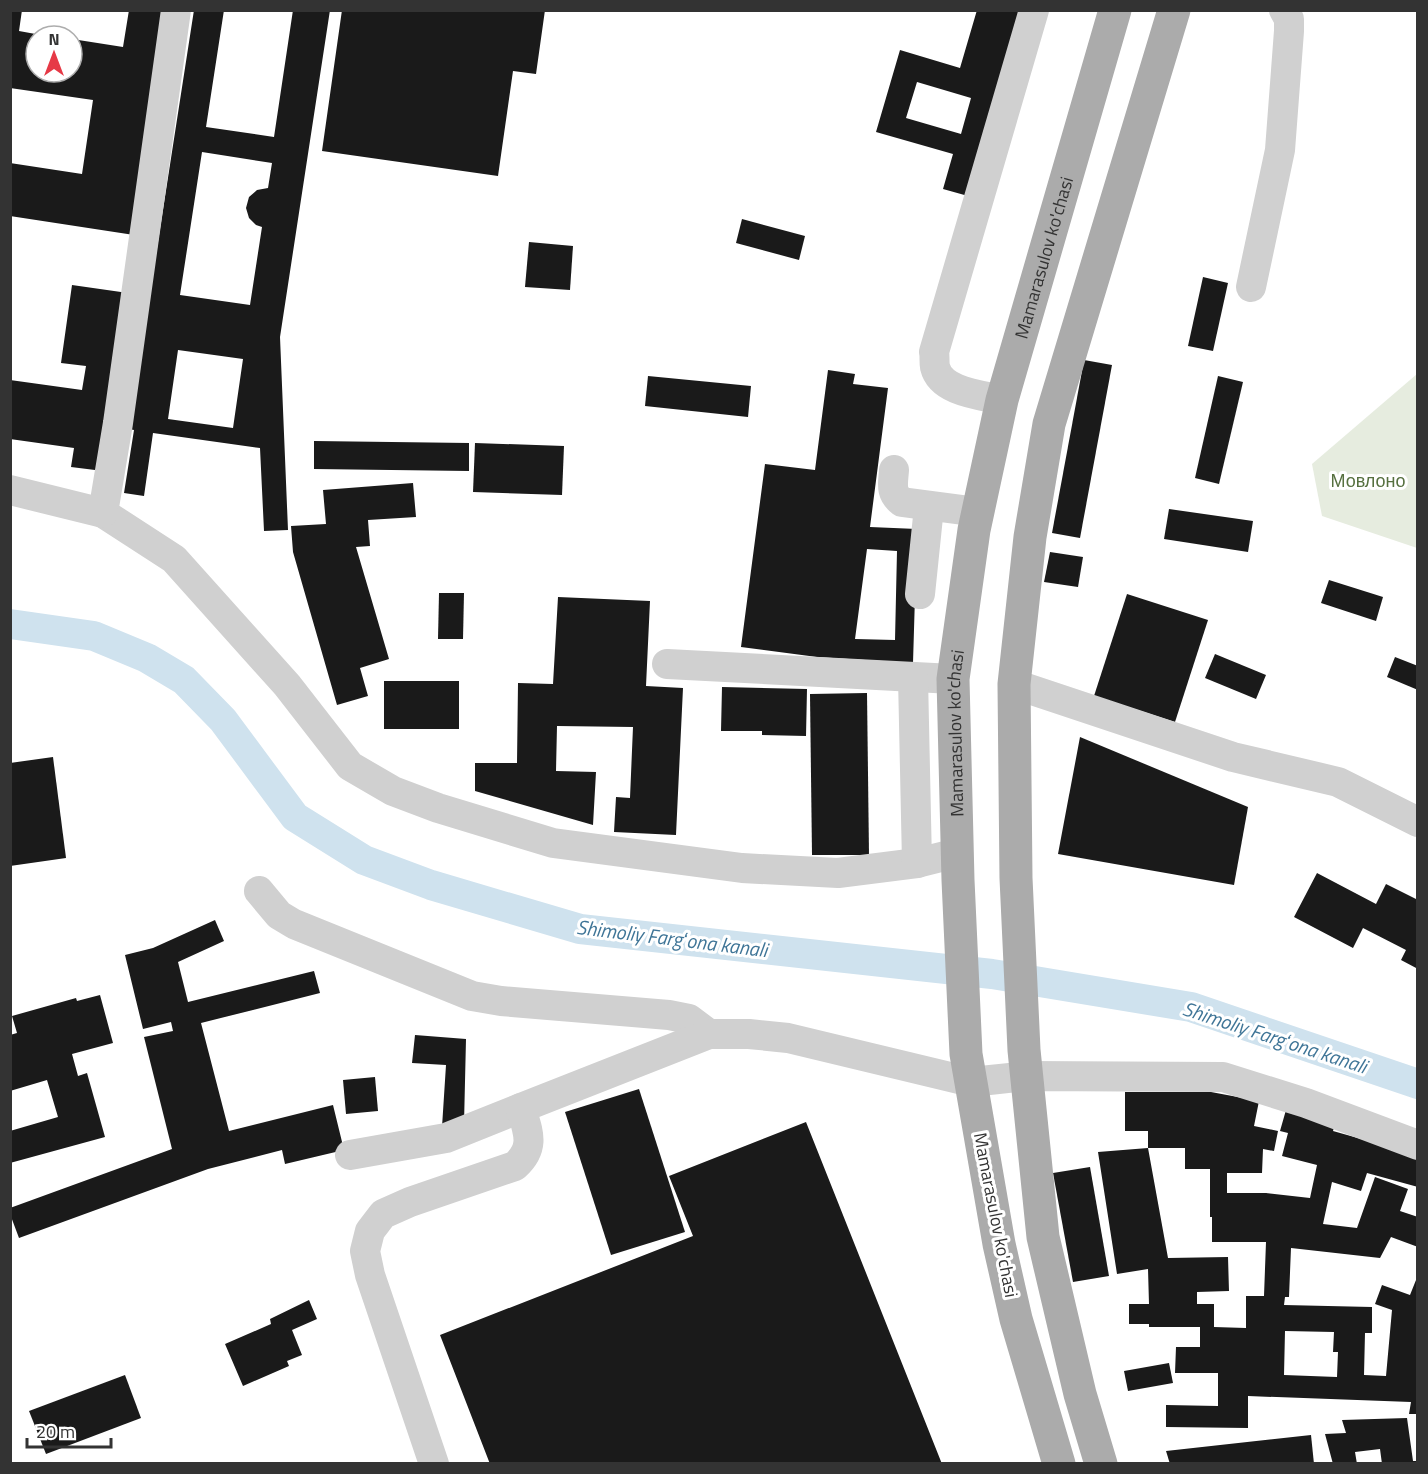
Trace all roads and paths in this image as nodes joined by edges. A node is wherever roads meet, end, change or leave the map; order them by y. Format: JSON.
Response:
{"nodes":[{"id":1,"x":176,"y":10,"type":"edge"},
{"id":2,"x":1034,"y":10,"type":"edge"},
{"id":3,"x":1115,"y":10,"type":"edge"},
{"id":4,"x":1174,"y":10,"type":"edge"},
{"id":5,"x":1284,"y":10,"type":"edge"},
{"id":6,"x":1251,"y":287,"type":"dead end"},
{"id":7,"x":1002,"y":400,"type":"junction"},
{"id":8,"x":894,"y":470,"type":"dead end"},
{"id":9,"x":10,"y":490,"type":"edge"},
{"id":10,"x":928,"y":507,"type":"junction"},
{"id":11,"x":978,"y":512,"type":"junction"},
{"id":12,"x":103,"y":513,"type":"junction"},
{"id":13,"x":920,"y":594,"type":"dead end"},
{"id":14,"x":668,"y":663,"type":"dead end"},
{"id":15,"x":913,"y":677,"type":"junction"},
{"id":16,"x":953,"y":679,"type":"junction"},
{"id":17,"x":1014,"y":684,"type":"junction"},
{"id":18,"x":1418,"y":822,"type":"edge"},
{"id":19,"x":917,"y":863,"type":"junction"},
{"id":20,"x":957,"y":867,"type":"junction"},
{"id":21,"x":259,"y":891,"type":"dead end"},
{"id":22,"x":709,"y":1034,"type":"junction"},
{"id":23,"x":1026,"y":1063,"type":"junction"},
{"id":24,"x":969,"y":1068,"type":"junction"},
{"id":25,"x":521,"y":1108,"type":"junction"},
{"id":26,"x":1418,"y":1145,"type":"edge"},
{"id":27,"x":350,"y":1155,"type":"dead end"},
{"id":28,"x":434,"y":1464,"type":"edge"},
{"id":29,"x":1059,"y":1464,"type":"edge"},
{"id":30,"x":1101,"y":1464,"type":"edge"}],
"edges":[{"from":1,"to":12,"type":"street"},
{"from":2,"to":7,"type":"street"},
{"from":3,"to":7,"type":"main road","name":"Mamarasulov ko'chasi"},
{"from":4,"to":17,"type":"main road"},
{"from":5,"to":6,"type":"street"},
{"from":7,"to":11,"type":"main road","name":"Mamarasulov ko'chasi"},
{"from":8,"to":10,"type":"street"},
{"from":9,"to":12,"type":"street"},
{"from":10,"to":11,"type":"street"},
{"from":10,"to":13,"type":"street"},
{"from":11,"to":16,"type":"main road","name":"Mamarasulov ko'chasi"},
{"from":12,"to":19,"type":"street"},
{"from":14,"to":15,"type":"street"},
{"from":15,"to":16,"type":"street"},
{"from":15,"to":19,"type":"street"},
{"from":16,"to":20,"type":"main road","name":"Mamarasulov ko'chasi"},
{"from":17,"to":18,"type":"street"},
{"from":17,"to":23,"type":"main road"},
{"from":19,"to":20,"type":"street"},
{"from":20,"to":24,"type":"main road","name":"Mamarasulov ko'chasi"},
{"from":21,"to":22,"type":"street"},
{"from":22,"to":24,"type":"street"},
{"from":22,"to":25,"type":"street"},
{"from":23,"to":24,"type":"street"},
{"from":23,"to":26,"type":"street"},
{"from":23,"to":30,"type":"main road"},
{"from":24,"to":29,"type":"main road","name":"Mamarasulov ko'chasi"},
{"from":25,"to":27,"type":"street"},
{"from":25,"to":28,"type":"street"}]}
